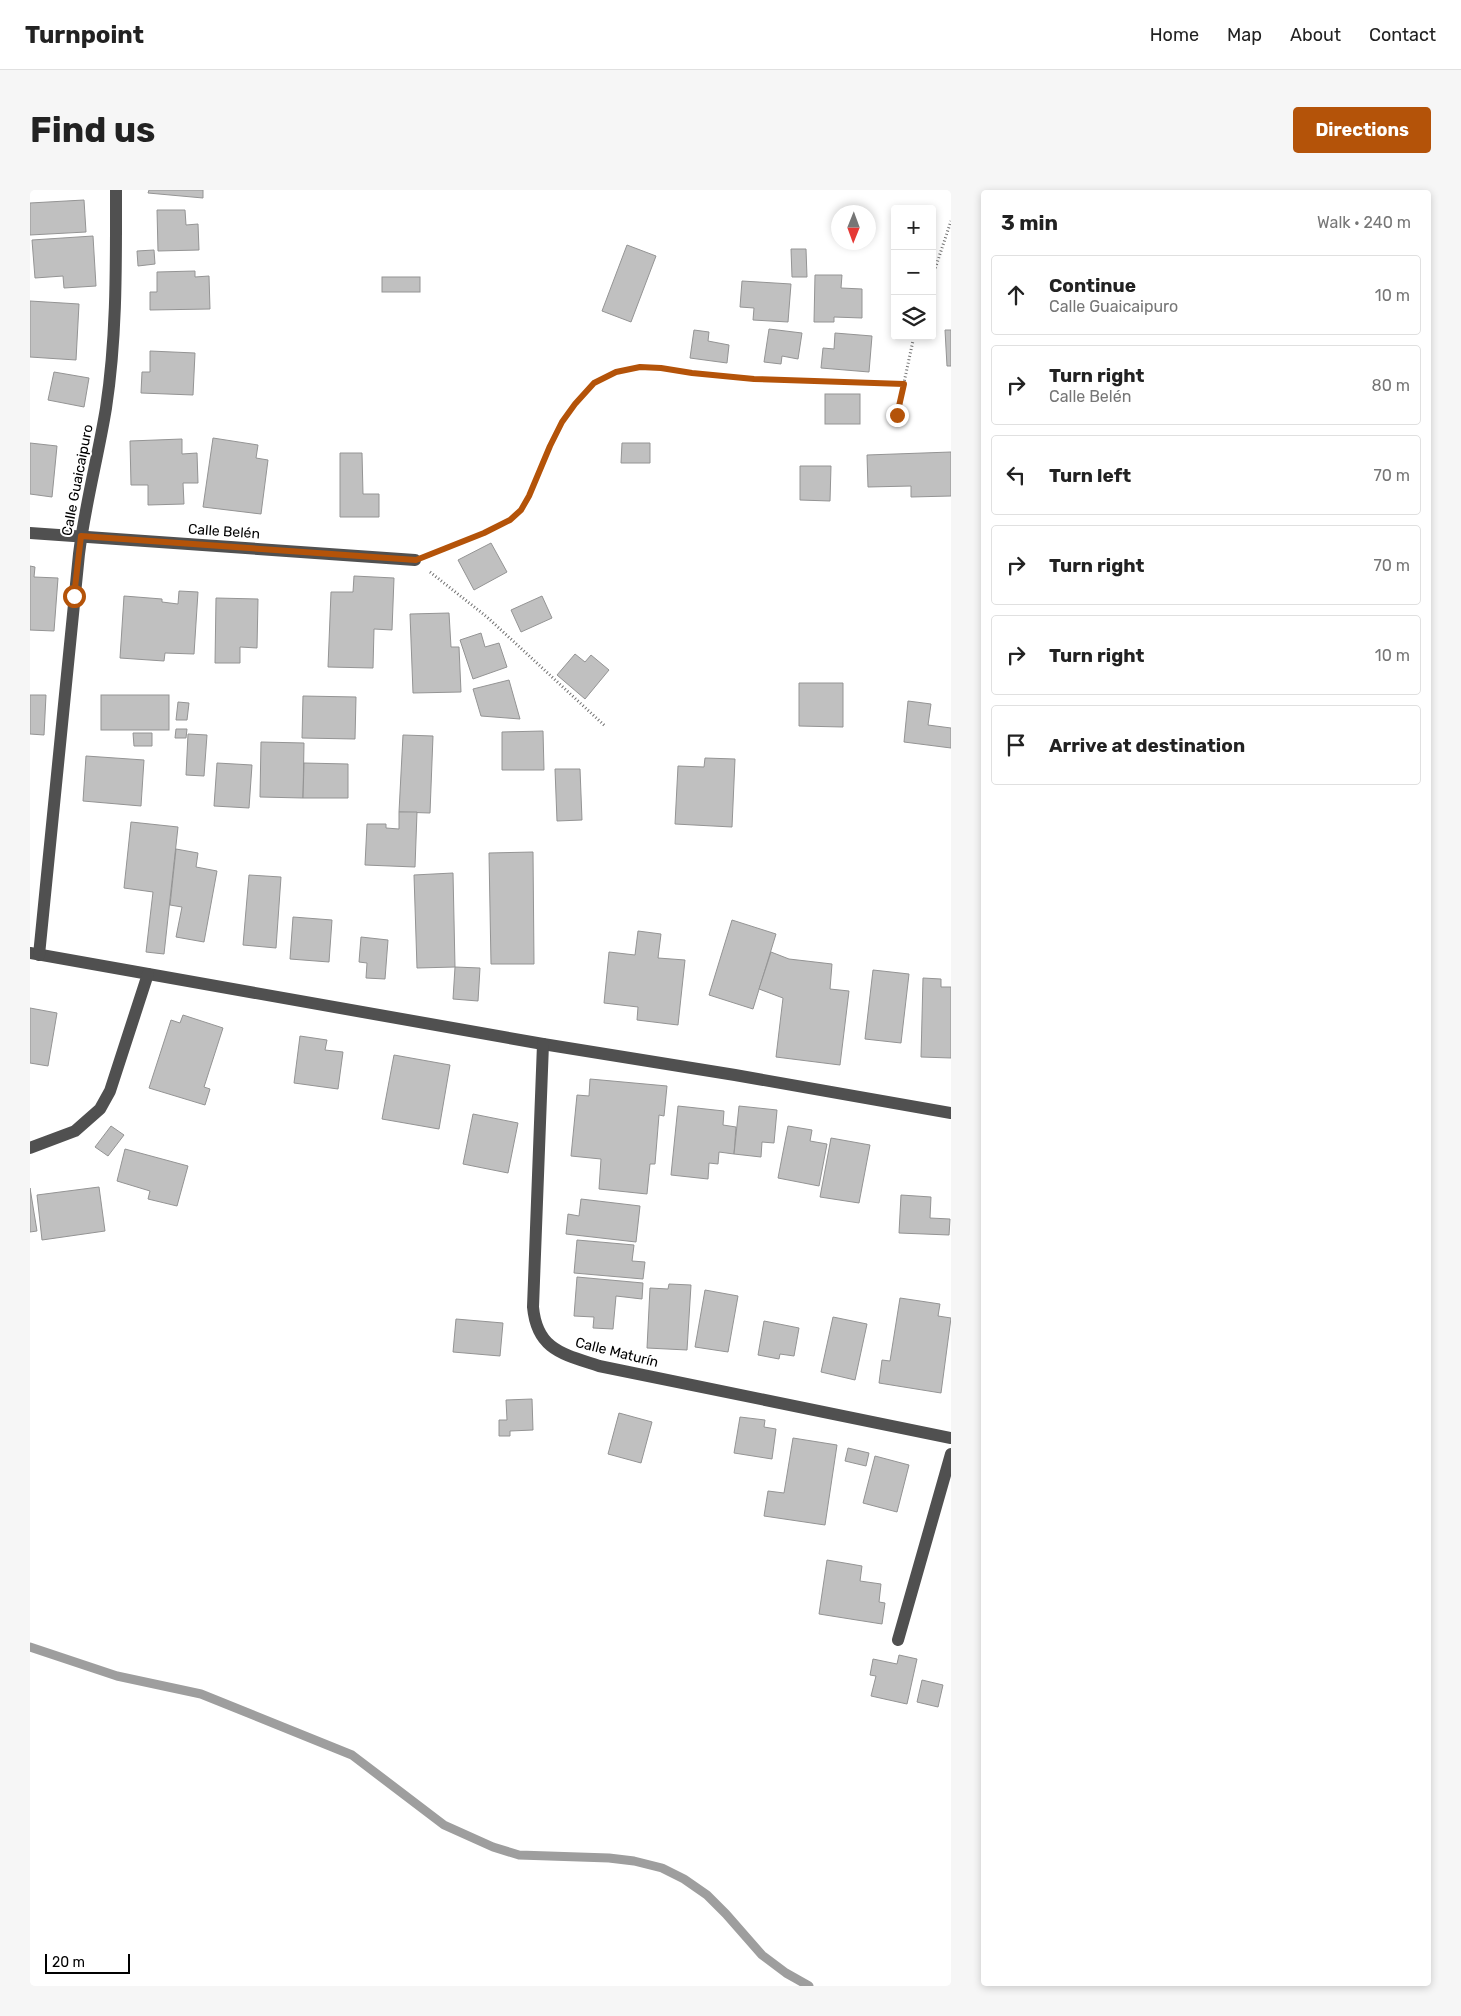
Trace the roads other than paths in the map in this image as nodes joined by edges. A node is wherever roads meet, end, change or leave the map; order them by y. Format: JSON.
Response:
{"nodes":[{"id":1,"x":116,"y":190,"type":"edge"},
{"id":2,"x":30,"y":533,"type":"edge"},
{"id":3,"x":81,"y":536,"type":"junction"},
{"id":4,"x":416,"y":560,"type":"road end"},
{"id":5,"x":34,"y":954,"type":"edge"},
{"id":6,"x":148,"y":974,"type":"junction"},
{"id":7,"x":543,"y":1044,"type":"junction"},
{"id":8,"x":951,"y":1113,"type":"edge"},
{"id":9,"x":30,"y":1148,"type":"edge"},
{"id":10,"x":951,"y":1438,"type":"edge"},
{"id":11,"x":951,"y":1454,"type":"edge"},
{"id":12,"x":898,"y":1640,"type":"dead end"}],
"edges":[{"from":1,"to":3,"type":"street","name":"Calle Guaicaipuro"},
{"from":2,"to":3,"type":"street","name":"Calle Belén"},
{"from":3,"to":4,"type":"street","name":"Calle Belén"},
{"from":3,"to":5,"type":"street","name":"Calle Guaicaipuro"},
{"from":5,"to":6,"type":"street"},
{"from":6,"to":7,"type":"street"},
{"from":6,"to":9,"type":"street"},
{"from":7,"to":8,"type":"street"},
{"from":7,"to":10,"type":"street","name":"Calle Maturín"},
{"from":11,"to":12,"type":"street"}]}
